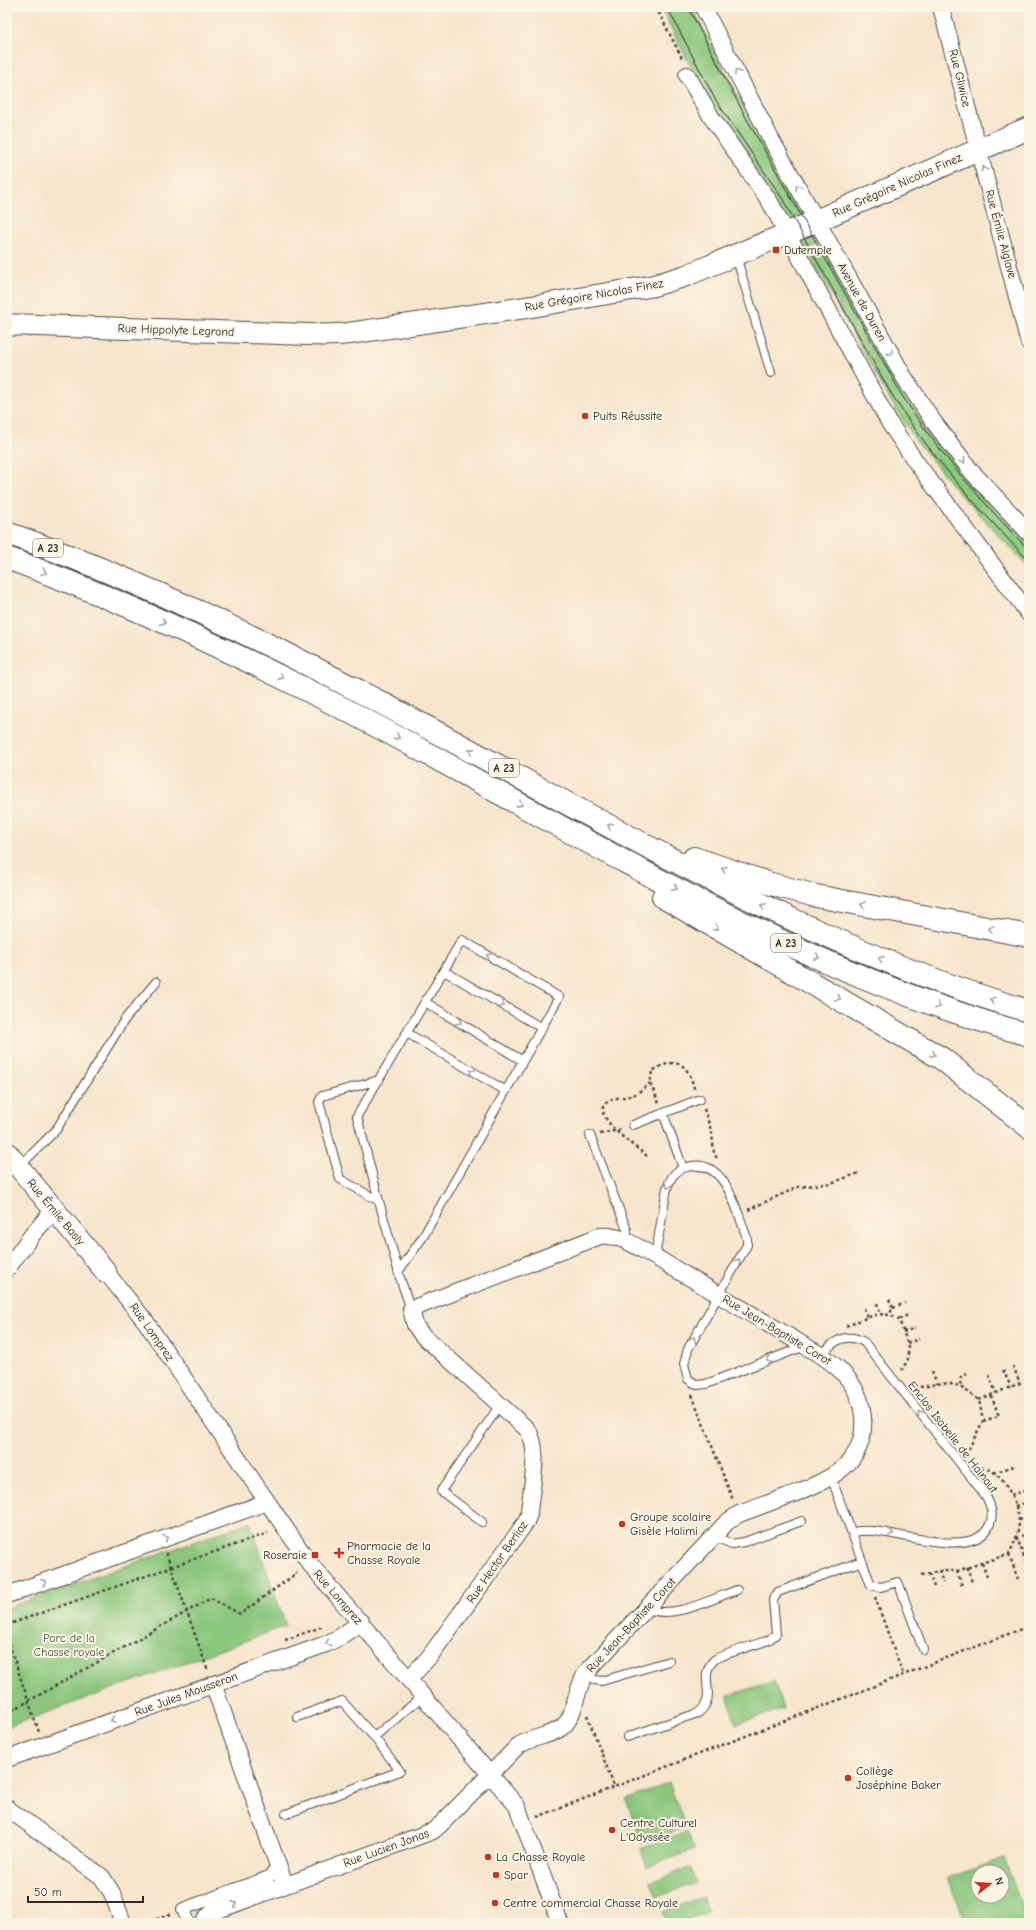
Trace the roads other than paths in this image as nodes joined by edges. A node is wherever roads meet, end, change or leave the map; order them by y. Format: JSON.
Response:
{"nodes":[{"id":1,"x":704,"y":7,"type":"edge"},
{"id":2,"x":941,"y":7,"type":"edge"},
{"id":3,"x":687,"y":75,"type":"road end"},
{"id":4,"x":1029,"y":128,"type":"edge"},
{"id":5,"x":978,"y":149,"type":"junction"},
{"id":6,"x":817,"y":221,"type":"junction"},
{"id":7,"x":786,"y":234,"type":"junction"},
{"id":8,"x":736,"y":255,"type":"junction"},
{"id":9,"x":7,"y":325,"type":"edge"},
{"id":10,"x":345,"y":334,"type":"joint"},
{"id":11,"x":1029,"y":343,"type":"edge"},
{"id":12,"x":771,"y":372,"type":"dead end"},
{"id":13,"x":1029,"y":533,"type":"edge"},
{"id":14,"x":7,"y":534,"type":"edge"},
{"id":15,"x":7,"y":558,"type":"edge"},
{"id":16,"x":1029,"y":614,"type":"edge"},
{"id":17,"x":555,"y":823,"type":"junction"},
{"id":18,"x":631,"y":838,"type":"junction"},
{"id":19,"x":1029,"y":936,"type":"edge"},
{"id":20,"x":444,"y":971,"type":"junction"},
{"id":21,"x":156,"y":982,"type":"dead end"},
{"id":22,"x":425,"y":1002,"type":"junction"},
{"id":23,"x":1029,"y":1011,"type":"edge"},
{"id":24,"x":542,"y":1028,"type":"junction"},
{"id":25,"x":407,"y":1033,"type":"junction"},
{"id":26,"x":1029,"y":1035,"type":"edge"},
{"id":27,"x":523,"y":1061,"type":"junction"},
{"id":28,"x":379,"y":1080,"type":"junction"},
{"id":29,"x":506,"y":1091,"type":"junction"},
{"id":30,"x":700,"y":1098,"type":"road end"},
{"id":31,"x":663,"y":1113,"type":"junction"},
{"id":32,"x":633,"y":1125,"type":"road end"},
{"id":33,"x":1029,"y":1127,"type":"edge"},
{"id":34,"x":590,"y":1135,"type":"road end"},
{"id":35,"x":13,"y":1160,"type":"edge"},
{"id":36,"x":683,"y":1168,"type":"junction"},
{"id":37,"x":379,"y":1201,"type":"junction"},
{"id":38,"x":54,"y":1210,"type":"junction"},
{"id":39,"x":627,"y":1241,"type":"junction"},
{"id":40,"x":655,"y":1257,"type":"junction"},
{"id":41,"x":7,"y":1268,"type":"edge"},
{"id":42,"x":106,"y":1272,"type":"joint"},
{"id":43,"x":398,"y":1272,"type":"junction"},
{"id":44,"x":718,"y":1294,"type":"junction"},
{"id":45,"x":410,"y":1309,"type":"junction"},
{"id":46,"x":805,"y":1346,"type":"junction"},
{"id":47,"x":822,"y":1356,"type":"junction"},
{"id":48,"x":500,"y":1405,"type":"junction"},
{"id":49,"x":832,"y":1477,"type":"junction"},
{"id":50,"x":267,"y":1502,"type":"junction"},
{"id":51,"x":802,"y":1521,"type":"dead end"},
{"id":52,"x":482,"y":1522,"type":"dead end"},
{"id":53,"x":852,"y":1532,"type":"junction"},
{"id":54,"x":713,"y":1536,"type":"junction"},
{"id":55,"x":862,"y":1561,"type":"junction"},
{"id":56,"x":737,"y":1590,"type":"dead end"},
{"id":57,"x":7,"y":1595,"type":"edge"},
{"id":58,"x":647,"y":1607,"type":"junction"},
{"id":59,"x":360,"y":1622,"type":"junction"},
{"id":60,"x":923,"y":1649,"type":"dead end"},
{"id":61,"x":669,"y":1661,"type":"dead end"},
{"id":62,"x":586,"y":1673,"type":"junction"},
{"id":63,"x":408,"y":1679,"type":"junction"},
{"id":64,"x":213,"y":1684,"type":"junction"},
{"id":65,"x":423,"y":1696,"type":"junction"},
{"id":66,"x":297,"y":1717,"type":"dead end"},
{"id":67,"x":374,"y":1737,"type":"junction"},
{"id":68,"x":627,"y":1737,"type":"dead end"},
{"id":69,"x":7,"y":1759,"type":"edge"},
{"id":70,"x":490,"y":1774,"type":"junction"},
{"id":71,"x":7,"y":1808,"type":"edge"},
{"id":72,"x":286,"y":1814,"type":"dead end"},
{"id":73,"x":278,"y":1865,"type":"junction"},
{"id":74,"x":286,"y":1885,"type":"junction"},
{"id":75,"x":123,"y":1923,"type":"edge"},
{"id":76,"x":188,"y":1923,"type":"edge"},
{"id":77,"x":203,"y":1923,"type":"edge"},
{"id":78,"x":560,"y":1923,"type":"edge"}],
"edges":[{"from":6,"to":1,"type":"street","name":"Avenue de Duren","one_way":true},
{"from":2,"to":5,"type":"street","name":"Rue Gliwice"},
{"from":3,"to":7,"type":"street"},
{"from":4,"to":5,"type":"main road","name":"Rue Grégoire Nicolas Finez"},
{"from":5,"to":6,"type":"main road","name":"Rue Grégoire Nicolas Finez"},
{"from":11,"to":5,"type":"street","name":"Rue Émile Alglave","one_way":true},
{"from":6,"to":7,"type":"main road","name":"Rue Grégoire Nicolas Finez"},
{"from":6,"to":13,"type":"street","name":"Avenue de Duren","one_way":true},
{"from":7,"to":8,"type":"street","name":"Rue Grégoire Nicolas Finez"},
{"from":7,"to":16,"type":"street"},
{"from":8,"to":10,"type":"street","name":"Rue Grégoire Nicolas Finez"},
{"from":8,"to":12,"type":"lane"},
{"from":9,"to":10,"type":"street","name":"Rue Hippolyte Legrand"},
{"from":18,"to":14,"type":"main road","number":"A 23","one_way":true},
{"from":15,"to":17,"type":"main road","number":"A 23","one_way":true},
{"from":17,"to":26,"type":"main road","number":"A 23","one_way":true},
{"from":17,"to":33,"type":"main road","one_way":true},
{"from":19,"to":18,"type":"main road","one_way":true},
{"from":23,"to":18,"type":"main road","number":"A 23","one_way":true},
{"from":20,"to":22,"type":"lane"},
{"from":20,"to":24,"type":"lane","one_way":true},
{"from":24,"to":20,"type":"lane","one_way":true},
{"from":21,"to":35,"type":"lane"},
{"from":22,"to":25,"type":"lane"},
{"from":22,"to":27,"type":"lane","one_way":true},
{"from":24,"to":27,"type":"lane"},
{"from":25,"to":28,"type":"lane"},
{"from":29,"to":25,"type":"lane","one_way":true},
{"from":27,"to":29,"type":"lane"},
{"from":28,"to":37,"type":"lane"},
{"from":28,"to":37,"type":"lane"},
{"from":29,"to":43,"type":"lane"},
{"from":30,"to":31,"type":"lane"},
{"from":31,"to":32,"type":"lane"},
{"from":31,"to":36,"type":"lane"},
{"from":34,"to":39,"type":"lane"},
{"from":35,"to":38,"type":"street","name":"Rue Émile Basly"},
{"from":36,"to":40,"type":"lane","one_way":true},
{"from":44,"to":36,"type":"lane","one_way":true},
{"from":37,"to":43,"type":"lane"},
{"from":38,"to":41,"type":"street"},
{"from":38,"to":42,"type":"street","name":"Rue Émile Basly"},
{"from":39,"to":40,"type":"street","name":"Rue Jean-Baptiste Corot"},
{"from":39,"to":45,"type":"street","name":"Rue Jean-Baptiste Corot"},
{"from":40,"to":44,"type":"street","name":"Rue Jean-Baptiste Corot"},
{"from":42,"to":50,"type":"street","name":"Rue Lomprez"},
{"from":43,"to":45,"type":"lane"},
{"from":44,"to":46,"type":"street","name":"Rue Jean-Baptiste Corot"},
{"from":46,"to":44,"type":"lane","one_way":true},
{"from":45,"to":48,"type":"street","name":"Rue Hector Berlioz"},
{"from":46,"to":47,"type":"street","name":"Rue Jean-Baptiste Corot"},
{"from":47,"to":49,"type":"street","name":"Rue Jean-Baptiste Corot"},
{"from":53,"to":47,"type":"lane","name":"Enclos Isabelle de Hainaut","one_way":true},
{"from":48,"to":52,"type":"lane"},
{"from":48,"to":63,"type":"street","name":"Rue Hector Berlioz"},
{"from":49,"to":53,"type":"lane"},
{"from":49,"to":54,"type":"street","name":"Rue Jean-Baptiste Corot"},
{"from":57,"to":50,"type":"street","one_way":true},
{"from":50,"to":59,"type":"street","name":"Rue Lomprez"},
{"from":51,"to":54,"type":"lane"},
{"from":53,"to":55,"type":"lane"},
{"from":54,"to":58,"type":"street","name":"Rue Jean-Baptiste Corot"},
{"from":55,"to":60,"type":"lane"},
{"from":55,"to":68,"type":"lane"},
{"from":56,"to":58,"type":"lane"},
{"from":58,"to":62,"type":"street","name":"Rue Jean-Baptiste Corot"},
{"from":59,"to":63,"type":"street","name":"Rue Lomprez"},
{"from":59,"to":64,"type":"street","name":"Rue Jules Mousseron","one_way":true},
{"from":61,"to":62,"type":"lane"},
{"from":62,"to":70,"type":"street","name":"Rue Jean-Baptiste Corot"},
{"from":63,"to":65,"type":"street","name":"Rue Lomprez"},
{"from":64,"to":69,"type":"street","name":"Rue Jules Mousseron","one_way":true},
{"from":64,"to":73,"type":"street"},
{"from":65,"to":67,"type":"lane"},
{"from":65,"to":70,"type":"street","name":"Rue Lomprez"},
{"from":66,"to":67,"type":"lane"},
{"from":67,"to":72,"type":"lane"},
{"from":70,"to":74,"type":"street","name":"Rue Lucien Jonas"},
{"from":70,"to":78,"type":"street","name":"Rue Lomprez"},
{"from":71,"to":75,"type":"street"},
{"from":73,"to":74,"type":"street"},
{"from":73,"to":76,"type":"street"},
{"from":77,"to":74,"type":"street","name":"Rue Lucien Jonas","one_way":true}]}
